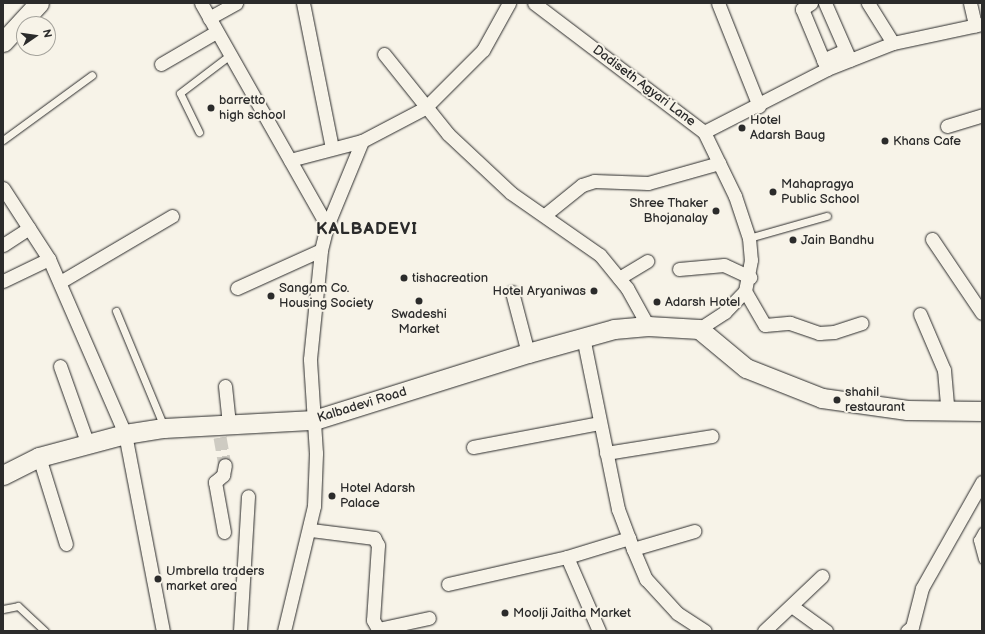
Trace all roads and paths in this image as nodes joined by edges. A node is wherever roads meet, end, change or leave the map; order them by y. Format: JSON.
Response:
{"nodes":[{"id":1,"x":39,"y":3,"type":"edge"},
{"id":2,"x":201,"y":3,"type":"edge"},
{"id":3,"x":236,"y":3,"type":"edge"},
{"id":4,"x":303,"y":3,"type":"edge"},
{"id":5,"x":509,"y":3,"type":"edge"},
{"id":6,"x":534,"y":3,"type":"edge"},
{"id":7,"x":718,"y":3,"type":"edge"},
{"id":8,"x":811,"y":3,"type":"edge"},
{"id":9,"x":825,"y":3,"type":"edge"},
{"id":10,"x":868,"y":3,"type":"edge"},
{"id":11,"x":970,"y":3,"type":"edge"},
{"id":12,"x":209,"y":18,"type":"junction"},
{"id":13,"x":979,"y":24,"type":"edge"},
{"id":14,"x":216,"y":32,"type":"junction"},
{"id":15,"x":3,"y":42,"type":"edge"},
{"id":16,"x":893,"y":43,"type":"junction"},
{"id":17,"x":384,"y":54,"type":"dead end"},
{"id":18,"x":230,"y":55,"type":"junction"},
{"id":19,"x":847,"y":55,"type":"junction"},
{"id":20,"x":161,"y":64,"type":"dead end"},
{"id":21,"x":825,"y":65,"type":"junction"},
{"id":22,"x":92,"y":75,"type":"dead end"},
{"id":23,"x":759,"y":106,"type":"junction"},
{"id":24,"x":425,"y":108,"type":"junction"},
{"id":25,"x":982,"y":115,"type":"edge"},
{"id":26,"x":947,"y":126,"type":"dead end"},
{"id":27,"x":199,"y":132,"type":"dead end"},
{"id":28,"x":704,"y":132,"type":"junction"},
{"id":29,"x":3,"y":140,"type":"edge"},
{"id":30,"x":362,"y":141,"type":"junction"},
{"id":31,"x":332,"y":148,"type":"junction"},
{"id":32,"x":290,"y":160,"type":"junction"},
{"id":33,"x":719,"y":163,"type":"junction"},
{"id":34,"x":3,"y":188,"type":"edge"},
{"id":35,"x":546,"y":214,"type":"junction"},
{"id":36,"x":172,"y":216,"type":"dead end"},
{"id":37,"x":827,"y":216,"type":"dead end"},
{"id":38,"x":327,"y":226,"type":"junction"},
{"id":39,"x":29,"y":228,"type":"junction"},
{"id":40,"x":749,"y":238,"type":"junction"},
{"id":41,"x":932,"y":238,"type":"dead end"},
{"id":42,"x":3,"y":245,"type":"edge"},
{"id":43,"x":321,"y":250,"type":"junction"},
{"id":44,"x":49,"y":259,"type":"junction"},
{"id":45,"x":647,"y":261,"type":"dead end"},
{"id":46,"x":679,"y":269,"type":"dead end"},
{"id":47,"x":750,"y":277,"type":"junction"},
{"id":48,"x":619,"y":278,"type":"junction"},
{"id":49,"x":3,"y":281,"type":"edge"},
{"id":50,"x":60,"y":282,"type":"junction"},
{"id":51,"x":237,"y":288,"type":"dead end"},
{"id":52,"x":745,"y":291,"type":"junction"},
{"id":53,"x":512,"y":292,"type":"dead end"},
{"id":54,"x":116,"y":311,"type":"dead end"},
{"id":55,"x":982,"y":313,"type":"edge"},
{"id":56,"x":920,"y":314,"type":"dead end"},
{"id":57,"x":862,"y":323,"type":"dead end"},
{"id":58,"x":648,"y":326,"type":"junction"},
{"id":59,"x":699,"y":329,"type":"junction"},
{"id":60,"x":584,"y":337,"type":"junction"},
{"id":61,"x":528,"y":353,"type":"junction"},
{"id":62,"x":60,"y":366,"type":"dead end"},
{"id":63,"x":225,"y":386,"type":"dead end"},
{"id":64,"x":947,"y":408,"type":"junction"},
{"id":65,"x":982,"y":411,"type":"edge"},
{"id":66,"x":314,"y":420,"type":"junction"},
{"id":67,"x":600,"y":423,"type":"junction"},
{"id":68,"x":164,"y":428,"type":"junction"},
{"id":69,"x":222,"y":428,"type":"junction"},
{"id":70,"x":125,"y":434,"type":"junction"},
{"id":71,"x":712,"y":436,"type":"dead end"},
{"id":72,"x":87,"y":442,"type":"junction"},
{"id":73,"x":473,"y":447,"type":"dead end"},
{"id":74,"x":606,"y":453,"type":"junction"},
{"id":75,"x":39,"y":457,"type":"junction"},
{"id":76,"x":224,"y":465,"type":"tunnel mouth"},
{"id":77,"x":3,"y":475,"type":"edge"},
{"id":78,"x":982,"y":482,"type":"edge"},
{"id":79,"x":248,"y":496,"type":"dead end"},
{"id":80,"x":312,"y":530,"type":"junction"},
{"id":81,"x":982,"y":531,"type":"edge"},
{"id":82,"x":224,"y":532,"type":"dead end"},
{"id":83,"x":694,"y":532,"type":"dead end"},
{"id":84,"x":631,"y":543,"type":"junction"},
{"id":85,"x":66,"y":544,"type":"dead end"},
{"id":86,"x":567,"y":557,"type":"junction"},
{"id":87,"x":982,"y":559,"type":"edge"},
{"id":88,"x":822,"y":576,"type":"dead end"},
{"id":89,"x":448,"y":584,"type":"dead end"},
{"id":90,"x":793,"y":607,"type":"junction"},
{"id":91,"x":3,"y":609,"type":"edge"},
{"id":92,"x":429,"y":618,"type":"dead end"},
{"id":93,"x":912,"y":630,"type":"edge"},
{"id":94,"x":45,"y":631,"type":"edge"},
{"id":95,"x":163,"y":631,"type":"edge"},
{"id":96,"x":240,"y":631,"type":"edge"},
{"id":97,"x":284,"y":631,"type":"edge"},
{"id":98,"x":599,"y":631,"type":"edge"},
{"id":99,"x":705,"y":631,"type":"edge"},
{"id":100,"x":764,"y":631,"type":"edge"},
{"id":101,"x":826,"y":631,"type":"edge"}],
"edges":[{"from":1,"to":15,"type":"main road"},
{"from":2,"to":12,"type":"street"},
{"from":3,"to":12,"type":"street"},
{"from":4,"to":31,"type":"street"},
{"from":5,"to":24,"type":"street"},
{"from":6,"to":28,"type":"street","name":"Dadiseth Agyari Lane"},
{"from":7,"to":23,"type":"street"},
{"from":8,"to":21,"type":"street"},
{"from":9,"to":19,"type":"street"},
{"from":10,"to":16,"type":"street"},
{"from":11,"to":13,"type":"street"},
{"from":12,"to":14,"type":"street"},
{"from":13,"to":16,"type":"street"},
{"from":14,"to":18,"type":"street"},
{"from":14,"to":20,"type":"street"},
{"from":16,"to":19,"type":"street"},
{"from":17,"to":24,"type":"street"},
{"from":18,"to":27,"type":"lane"},
{"from":18,"to":32,"type":"street"},
{"from":19,"to":21,"type":"street"},
{"from":21,"to":23,"type":"street"},
{"from":22,"to":29,"type":"lane"},
{"from":23,"to":28,"type":"street"},
{"from":24,"to":30,"type":"street"},
{"from":24,"to":35,"type":"street"},
{"from":25,"to":26,"type":"street"},
{"from":28,"to":33,"type":"street","name":"Dadiseth Agyari Lane"},
{"from":30,"to":31,"type":"street"},
{"from":30,"to":38,"type":"street"},
{"from":31,"to":32,"type":"street"},
{"from":32,"to":38,"type":"street"},
{"from":33,"to":35,"type":"street"},
{"from":33,"to":40,"type":"street","name":"Dadiseth Agyari Lane"},
{"from":34,"to":39,"type":"street"},
{"from":35,"to":48,"type":"street"},
{"from":36,"to":50,"type":"street"},
{"from":37,"to":40,"type":"lane"},
{"from":38,"to":43,"type":"street"},
{"from":39,"to":42,"type":"street"},
{"from":39,"to":44,"type":"street"},
{"from":40,"to":47,"type":"street","name":"Dadiseth Agyari Lane"},
{"from":41,"to":55,"type":"street"},
{"from":43,"to":51,"type":"street"},
{"from":43,"to":66,"type":"street"},
{"from":44,"to":49,"type":"street"},
{"from":44,"to":50,"type":"street"},
{"from":45,"to":48,"type":"street"},
{"from":46,"to":47,"type":"street"},
{"from":47,"to":52,"type":"street","name":"Dadiseth Agyari Lane"},
{"from":48,"to":58,"type":"street"},
{"from":50,"to":70,"type":"street"},
{"from":52,"to":57,"type":"street"},
{"from":52,"to":59,"type":"street","name":"Dadiseth Agyari Lane"},
{"from":53,"to":61,"type":"street"},
{"from":54,"to":68,"type":"lane"},
{"from":56,"to":64,"type":"street"},
{"from":58,"to":59,"type":"main road","name":"Kalbadevi Road"},
{"from":58,"to":60,"type":"main road","name":"Kalbadevi Road"},
{"from":59,"to":64,"type":"main road"},
{"from":60,"to":61,"type":"main road","name":"Kalbadevi Road"},
{"from":60,"to":67,"type":"street"},
{"from":61,"to":66,"type":"main road","name":"Kalbadevi Road"},
{"from":62,"to":72,"type":"street"},
{"from":63,"to":69,"type":"street"},
{"from":64,"to":65,"type":"main road"},
{"from":66,"to":69,"type":"main road","name":"Kalbadevi Road"},
{"from":66,"to":80,"type":"street"},
{"from":67,"to":73,"type":"street"},
{"from":67,"to":74,"type":"street"},
{"from":68,"to":69,"type":"main road","name":"Kalbadevi Road"},
{"from":68,"to":70,"type":"main road","name":"Kalbadevi Road"},
{"from":70,"to":72,"type":"main road","name":"Kalbadevi Road"},
{"from":70,"to":95,"type":"street"},
{"from":71,"to":74,"type":"street"},
{"from":72,"to":75,"type":"main road","name":"Kalbadevi Road"},
{"from":74,"to":84,"type":"street"},
{"from":75,"to":77,"type":"main road","name":"Kalbadevi Road"},
{"from":75,"to":85,"type":"street"},
{"from":76,"to":82,"type":"street"},
{"from":78,"to":93,"type":"street"},
{"from":79,"to":96,"type":"street"},
{"from":80,"to":92,"type":"street"},
{"from":80,"to":97,"type":"street"},
{"from":81,"to":87,"type":"lane"},
{"from":83,"to":84,"type":"street"},
{"from":84,"to":86,"type":"street"},
{"from":84,"to":99,"type":"street"},
{"from":86,"to":89,"type":"street"},
{"from":86,"to":98,"type":"street"},
{"from":88,"to":90,"type":"street"},
{"from":90,"to":100,"type":"street"},
{"from":90,"to":101,"type":"street"},
{"from":91,"to":94,"type":"lane"}]}
